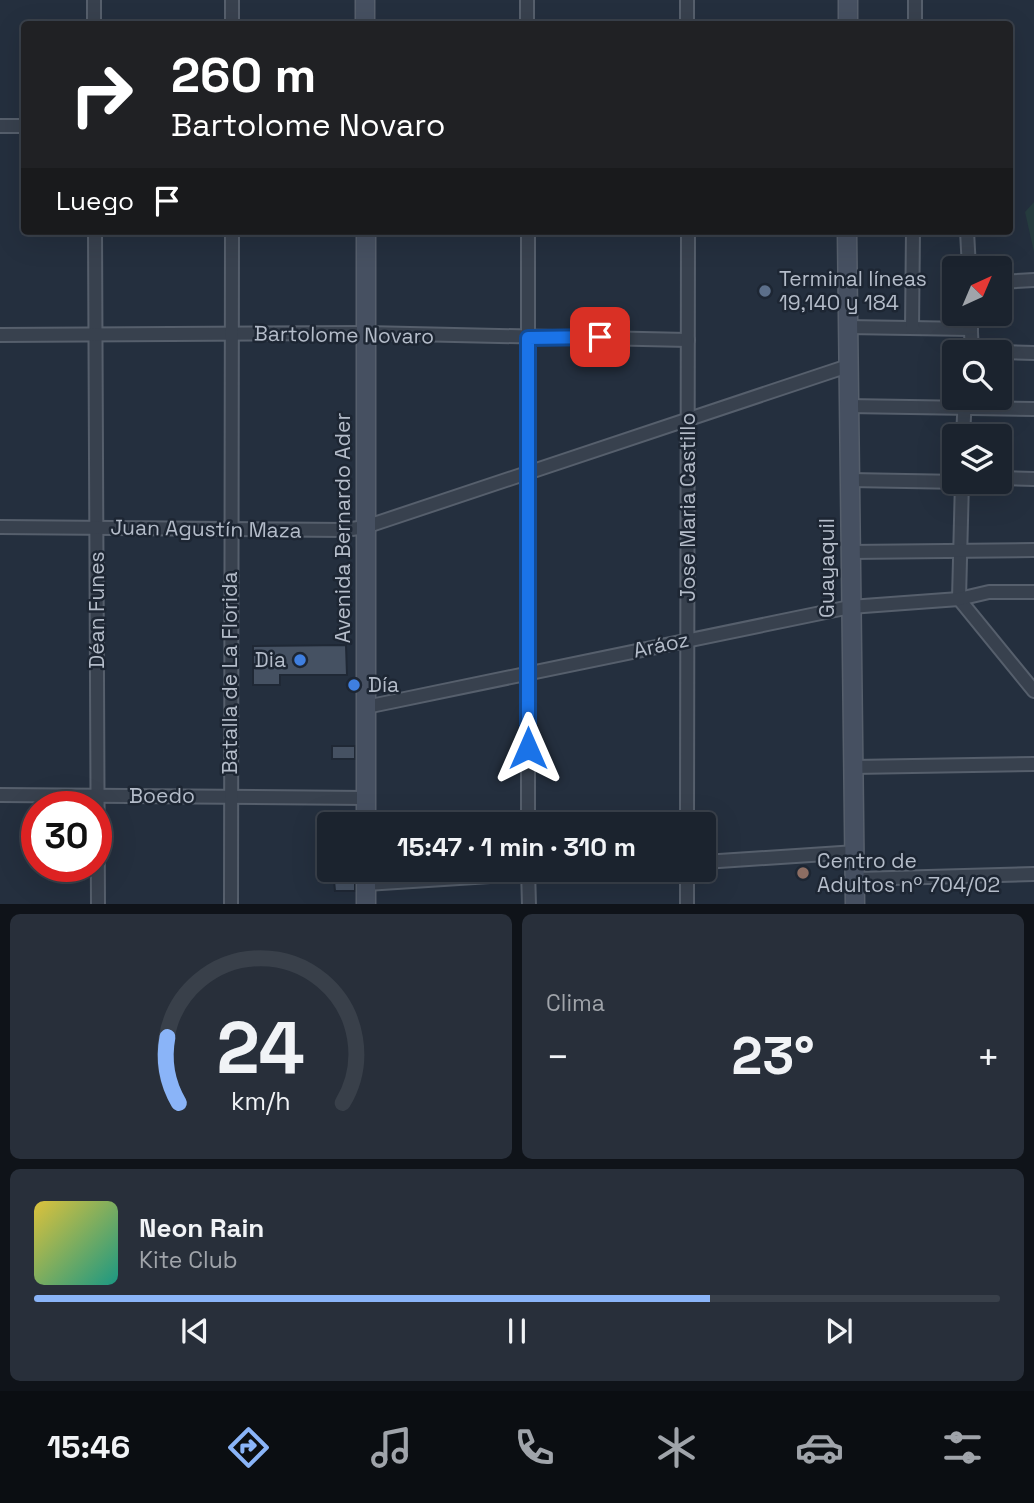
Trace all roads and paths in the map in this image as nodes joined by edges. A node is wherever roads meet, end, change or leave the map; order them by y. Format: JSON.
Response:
{"nodes":[{"id":1,"x":94,"y":0,"type":"edge"},
{"id":2,"x":232,"y":0,"type":"edge"},
{"id":3,"x":365,"y":0,"type":"edge"},
{"id":4,"x":527,"y":0,"type":"edge"},
{"id":5,"x":687,"y":0,"type":"edge"},
{"id":6,"x":848,"y":0,"type":"edge"},
{"id":7,"x":915,"y":0,"type":"edge"},
{"id":8,"x":94,"y":21,"type":"edge"},
{"id":9,"x":232,"y":21,"type":"edge"},
{"id":10,"x":365,"y":21,"type":"edge"},
{"id":11,"x":527,"y":21,"type":"edge"},
{"id":12,"x":687,"y":21,"type":"edge"},
{"id":13,"x":848,"y":21,"type":"edge"},
{"id":14,"x":915,"y":21,"type":"edge"},
{"id":15,"x":0,"y":126,"type":"edge"},
{"id":16,"x":21,"y":126,"type":"edge"},
{"id":17,"x":95,"y":235,"type":"edge"},
{"id":18,"x":232,"y":235,"type":"edge"},
{"id":19,"x":366,"y":235,"type":"edge"},
{"id":20,"x":528,"y":235,"type":"edge"},
{"id":21,"x":688,"y":235,"type":"edge"},
{"id":22,"x":847,"y":235,"type":"edge"},
{"id":23,"x":913,"y":235,"type":"edge"},
{"id":24,"x":967,"y":235,"type":"edge"},
{"id":25,"x":968,"y":256,"type":"edge"},
{"id":26,"x":1034,"y":280,"type":"edge"},
{"id":27,"x":1012,"y":281,"type":"edge"},
{"id":28,"x":971,"y":326,"type":"edge"},
{"id":29,"x":847,"y":327,"type":"junction"},
{"id":30,"x":912,"y":328,"type":"junction"},
{"id":31,"x":971,"y":329,"type":"junction"},
{"id":32,"x":366,"y":333,"type":"junction"},
{"id":33,"x":95,"y":334,"type":"junction"},
{"id":34,"x":232,"y":334,"type":"junction"},
{"id":35,"x":0,"y":335,"type":"edge"},
{"id":36,"x":528,"y":338,"type":"junction"},
{"id":37,"x":688,"y":340,"type":"junction"},
{"id":38,"x":971,"y":340,"type":"edge"},
{"id":39,"x":1012,"y":352,"type":"edge"},
{"id":40,"x":1034,"y":353,"type":"edge"},
{"id":41,"x":848,"y":366,"type":"junction"},
{"id":42,"x":942,"y":404,"type":"edge"},
{"id":43,"x":848,"y":406,"type":"junction"},
{"id":44,"x":1012,"y":407,"type":"edge"},
{"id":45,"x":1034,"y":409,"type":"edge"},
{"id":46,"x":688,"y":422,"type":"junction"},
{"id":47,"x":528,"y":473,"type":"junction"},
{"id":48,"x":1012,"y":479,"type":"edge"},
{"id":49,"x":850,"y":480,"type":"junction"},
{"id":50,"x":1034,"y":480,"type":"edge"},
{"id":51,"x":942,"y":482,"type":"edge"},
{"id":52,"x":962,"y":494,"type":"edge"},
{"id":53,"x":0,"y":527,"type":"edge"},
{"id":54,"x":96,"y":527,"type":"junction"},
{"id":55,"x":365,"y":527,"type":"junction"},
{"id":56,"x":230,"y":528,"type":"junction"},
{"id":57,"x":960,"y":550,"type":"junction"},
{"id":58,"x":1034,"y":550,"type":"edge"},
{"id":59,"x":850,"y":552,"type":"junction"},
{"id":60,"x":1034,"y":592,"type":"edge"},
{"id":61,"x":958,"y":599,"type":"junction"},
{"id":62,"x":850,"y":607,"type":"junction"},
{"id":63,"x":688,"y":639,"type":"junction"},
{"id":64,"x":528,"y":673,"type":"junction"},
{"id":65,"x":1034,"y":691,"type":"edge"},
{"id":66,"x":366,"y":707,"type":"junction"},
{"id":67,"x":1034,"y":764,"type":"edge"},
{"id":68,"x":853,"y":767,"type":"junction"},
{"id":69,"x":97,"y":791,"type":"edge"},
{"id":70,"x":0,"y":795,"type":"edge"},
{"id":71,"x":21,"y":795,"type":"edge"},
{"id":72,"x":112,"y":796,"type":"edge"},
{"id":73,"x":230,"y":797,"type":"junction"},
{"id":74,"x":366,"y":797,"type":"junction"},
{"id":75,"x":366,"y":812,"type":"edge"},
{"id":76,"x":528,"y":812,"type":"edge"},
{"id":77,"x":687,"y":812,"type":"edge"},
{"id":78,"x":856,"y":852,"type":"junction"},
{"id":79,"x":716,"y":861,"type":"edge"},
{"id":80,"x":1034,"y":874,"type":"edge"},
{"id":81,"x":856,"y":879,"type":"junction"},
{"id":82,"x":98,"y":882,"type":"edge"},
{"id":83,"x":366,"y":882,"type":"edge"},
{"id":84,"x":528,"y":882,"type":"edge"},
{"id":85,"x":687,"y":882,"type":"edge"},
{"id":86,"x":98,"y":904,"type":"edge"},
{"id":87,"x":230,"y":904,"type":"edge"},
{"id":88,"x":366,"y":904,"type":"edge"},
{"id":89,"x":529,"y":904,"type":"edge"},
{"id":90,"x":687,"y":904,"type":"edge"},
{"id":91,"x":855,"y":904,"type":"edge"}],
"edges":[{"from":1,"to":8,"type":"street"},
{"from":2,"to":9,"type":"street"},
{"from":3,"to":10,"type":"street"},
{"from":4,"to":11,"type":"street"},
{"from":5,"to":12,"type":"street"},
{"from":6,"to":13,"type":"street"},
{"from":7,"to":14,"type":"street"},
{"from":15,"to":16,"type":"street"},
{"from":17,"to":33,"type":"street","name":"Déan Funes"},
{"from":18,"to":34,"type":"street","name":"Batalla de La Florida"},
{"from":19,"to":32,"type":"street","name":"Avenida Bernardo Ader"},
{"from":20,"to":36,"type":"street"},
{"from":21,"to":37,"type":"street","name":"Jose Maria Castillo"},
{"from":22,"to":29,"type":"street","name":"Guayaquil"},
{"from":23,"to":30,"type":"street"},
{"from":24,"to":25,"type":"street"},
{"from":26,"to":27,"type":"street"},
{"from":28,"to":31,"type":"street"},
{"from":29,"to":30,"type":"street"},
{"from":29,"to":41,"type":"street","name":"Guayaquil"},
{"from":30,"to":31,"type":"street"},
{"from":31,"to":38,"type":"street"},
{"from":32,"to":34,"type":"street","name":"Bartolome Novaro"},
{"from":32,"to":36,"type":"street","name":"Bartolome Novaro"},
{"from":32,"to":55,"type":"street","name":"Avenida Bernardo Ader"},
{"from":33,"to":34,"type":"street","name":"Bartolome Novaro"},
{"from":33,"to":35,"type":"street","name":"Bartolome Novaro"},
{"from":33,"to":54,"type":"street","name":"Déan Funes"},
{"from":34,"to":56,"type":"street","name":"Batalla de La Florida"},
{"from":36,"to":37,"type":"street","name":"Bartolome Novaro"},
{"from":36,"to":47,"type":"street"},
{"from":37,"to":46,"type":"street","name":"Jose Maria Castillo"},
{"from":39,"to":40,"type":"street"},
{"from":41,"to":43,"type":"street","name":"Guayaquil"},
{"from":41,"to":46,"type":"street","name":"Juan Agustín Maza"},
{"from":42,"to":43,"type":"street"},
{"from":43,"to":49,"type":"street","name":"Guayaquil"},
{"from":44,"to":45,"type":"street"},
{"from":46,"to":47,"type":"street","name":"Juan Agustín Maza"},
{"from":46,"to":63,"type":"street","name":"Jose Maria Castillo"},
{"from":47,"to":55,"type":"street","name":"Juan Agustín Maza"},
{"from":47,"to":64,"type":"street"},
{"from":48,"to":50,"type":"street"},
{"from":49,"to":51,"type":"street"},
{"from":49,"to":59,"type":"street","name":"Guayaquil"},
{"from":52,"to":57,"type":"street"},
{"from":53,"to":54,"type":"street","name":"Juan Agustín Maza"},
{"from":54,"to":56,"type":"street","name":"Juan Agustín Maza"},
{"from":54,"to":69,"type":"street","name":"Déan Funes"},
{"from":55,"to":56,"type":"street","name":"Juan Agustín Maza"},
{"from":55,"to":66,"type":"street","name":"Avenida Bernardo Ader"},
{"from":56,"to":73,"type":"street","name":"Batalla de La Florida"},
{"from":57,"to":58,"type":"street"},
{"from":57,"to":59,"type":"street"},
{"from":57,"to":61,"type":"street"},
{"from":59,"to":62,"type":"street","name":"Guayaquil"},
{"from":60,"to":61,"type":"street","name":"Aráoz"},
{"from":61,"to":62,"type":"street","name":"Aráoz"},
{"from":61,"to":65,"type":"street"},
{"from":62,"to":63,"type":"street","name":"Aráoz"},
{"from":62,"to":68,"type":"street","name":"Guayaquil"},
{"from":63,"to":64,"type":"street","name":"Aráoz"},
{"from":63,"to":77,"type":"street","name":"Jose Maria Castillo"},
{"from":64,"to":66,"type":"street","name":"Aráoz"},
{"from":64,"to":76,"type":"street"},
{"from":66,"to":74,"type":"street","name":"Avenida Bernardo Ader"},
{"from":67,"to":68,"type":"street"},
{"from":68,"to":78,"type":"street","name":"Guayaquil"},
{"from":70,"to":71,"type":"street","name":"Boedo"},
{"from":72,"to":73,"type":"street","name":"Boedo"},
{"from":73,"to":74,"type":"street","name":"Boedo"},
{"from":73,"to":87,"type":"street","name":"Batalla de La Florida"},
{"from":74,"to":75,"type":"street","name":"Avenida Bernardo Ader"},
{"from":78,"to":79,"type":"street"},
{"from":78,"to":81,"type":"street","name":"Guayaquil"},
{"from":80,"to":81,"type":"street"},
{"from":81,"to":91,"type":"street","name":"Guayaquil"},
{"from":82,"to":86,"type":"street","name":"Déan Funes"},
{"from":83,"to":88,"type":"street"},
{"from":84,"to":89,"type":"street"},
{"from":85,"to":90,"type":"street"}]}
